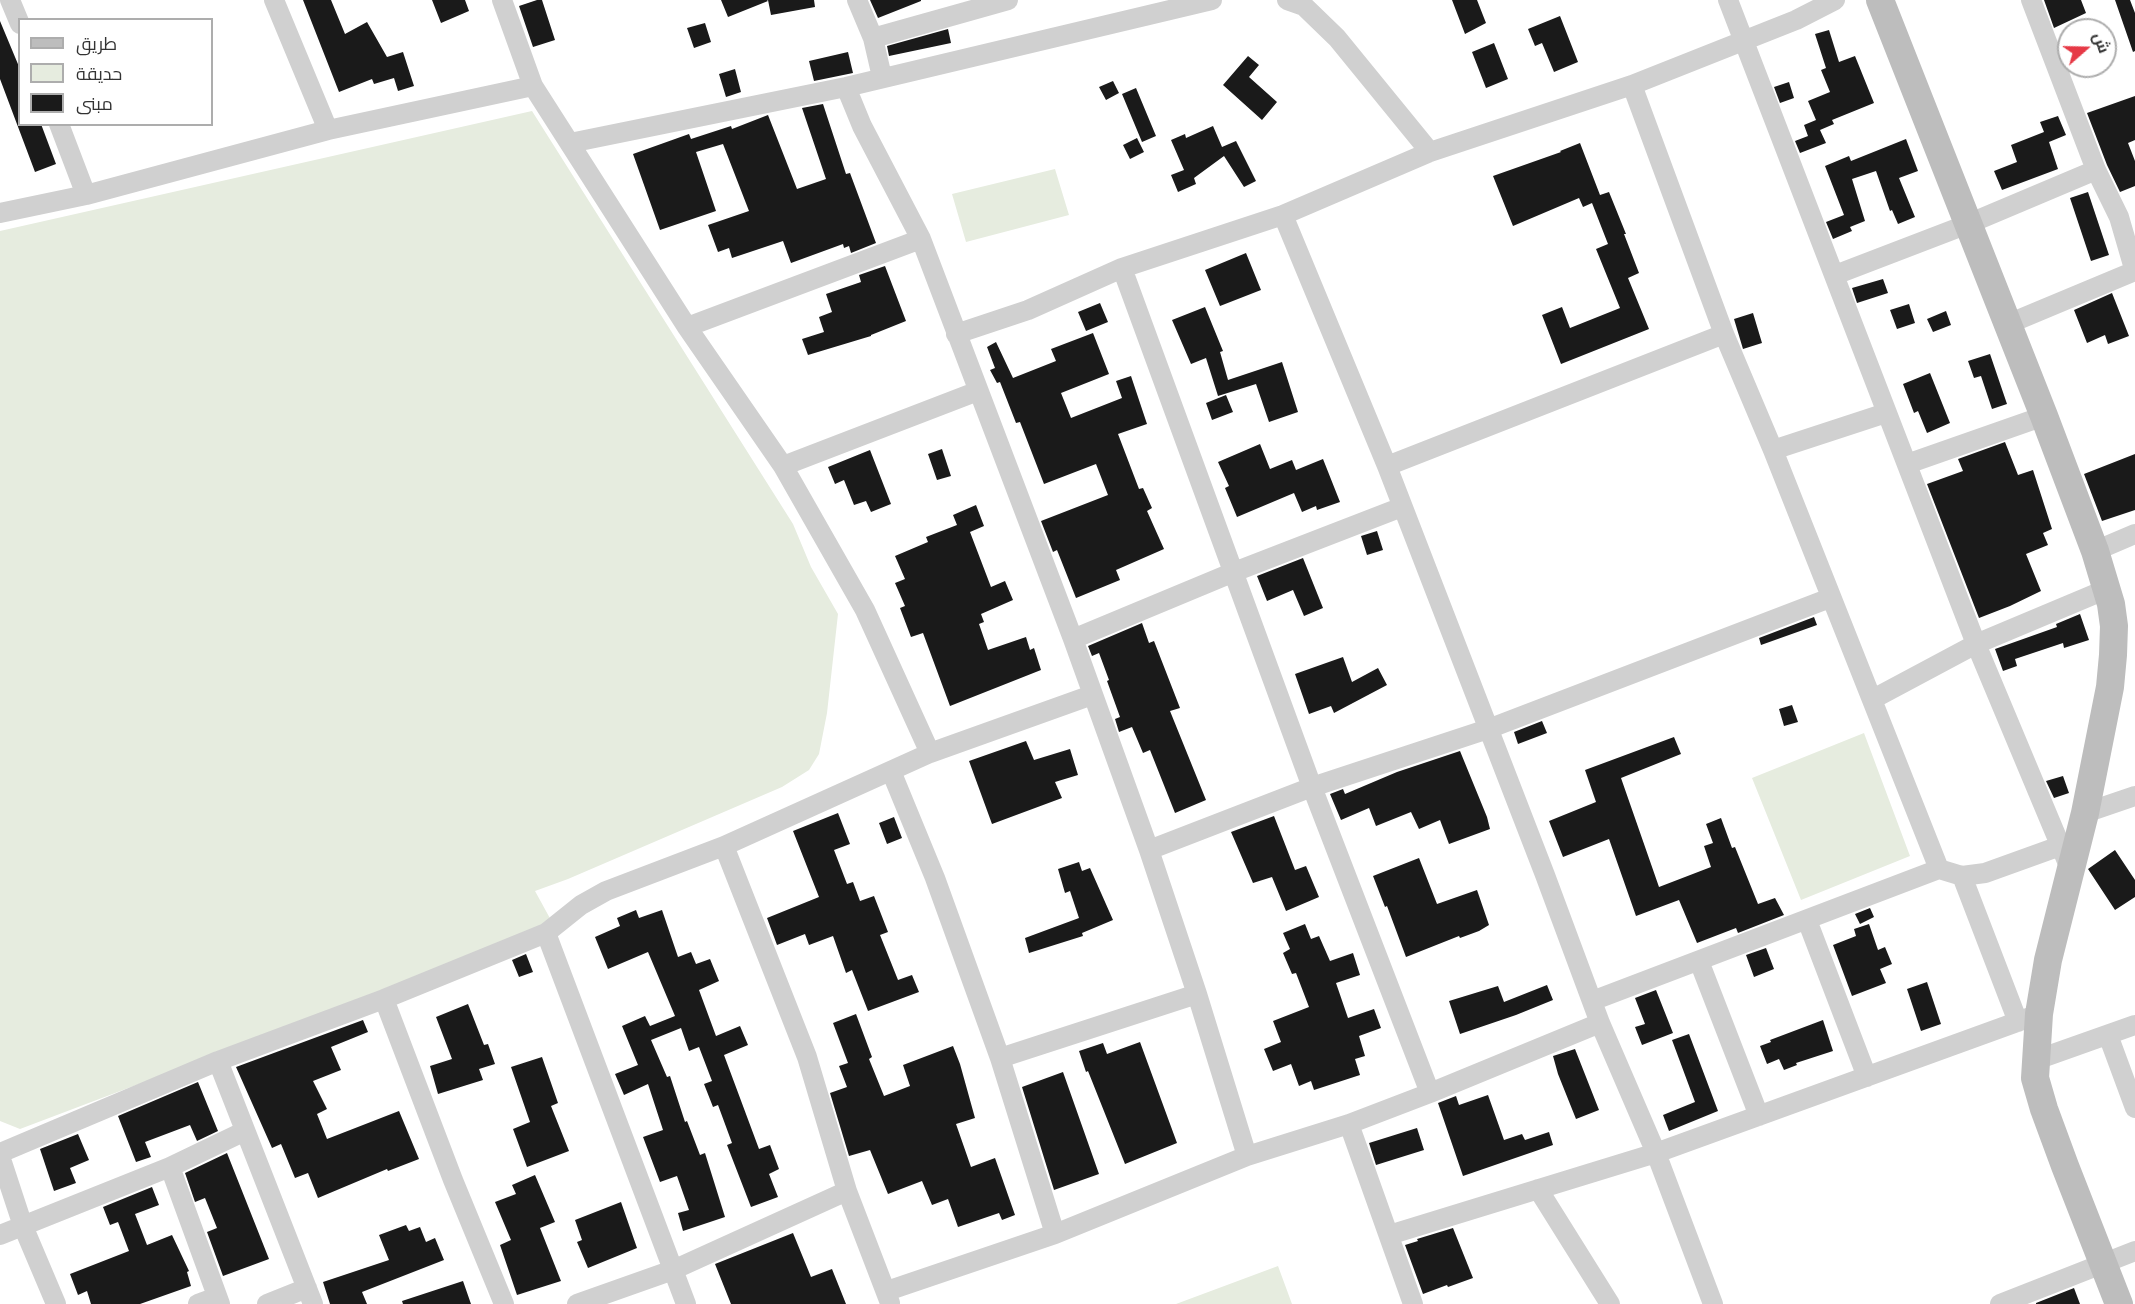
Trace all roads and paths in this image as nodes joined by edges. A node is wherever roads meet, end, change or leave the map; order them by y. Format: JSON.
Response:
{"nodes":[{"id":1,"x":10,"y":0,"type":"edge"},
{"id":2,"x":274,"y":0,"type":"edge"},
{"id":3,"x":502,"y":0,"type":"edge"},
{"id":4,"x":857,"y":0,"type":"edge"},
{"id":5,"x":1008,"y":0,"type":"edge"},
{"id":6,"x":1212,"y":0,"type":"edge"},
{"id":7,"x":1287,"y":0,"type":"edge"},
{"id":8,"x":1728,"y":0,"type":"edge"},
{"id":9,"x":1835,"y":0,"type":"edge"},
{"id":10,"x":1880,"y":0,"type":"edge"},
{"id":11,"x":2031,"y":0,"type":"edge"},
{"id":12,"x":18,"y":19,"type":"edge"},
{"id":13,"x":873,"y":38,"type":"junction"},
{"id":14,"x":1745,"y":42,"type":"junction"},
{"id":15,"x":882,"y":77,"type":"junction"},
{"id":16,"x":1632,"y":85,"type":"junction"},
{"id":17,"x":533,"y":86,"type":"junction"},
{"id":18,"x":846,"y":87,"type":"junction"},
{"id":19,"x":60,"y":126,"type":"edge"},
{"id":20,"x":328,"y":130,"type":"junction"},
{"id":21,"x":570,"y":143,"type":"junction"},
{"id":22,"x":1430,"y":152,"type":"junction"},
{"id":23,"x":2096,"y":170,"type":"junction"},
{"id":24,"x":86,"y":195,"type":"junction"},
{"id":25,"x":0,"y":213,"type":"edge"},
{"id":26,"x":2127,"y":214,"type":"edge"},
{"id":27,"x":1283,"y":215,"type":"junction"},
{"id":28,"x":1968,"y":224,"type":"junction"},
{"id":29,"x":921,"y":239,"type":"junction"},
{"id":30,"x":1122,"y":268,"type":"junction"},
{"id":31,"x":2135,"y":272,"type":"edge"},
{"id":32,"x":1835,"y":275,"type":"junction"},
{"id":33,"x":2008,"y":324,"type":"junction"},
{"id":34,"x":687,"y":327,"type":"junction"},
{"id":35,"x":956,"y":334,"type":"junction"},
{"id":36,"x":1724,"y":334,"type":"junction"},
{"id":37,"x":978,"y":391,"type":"junction"},
{"id":38,"x":1886,"y":413,"type":"junction"},
{"id":39,"x":2044,"y":416,"type":"junction"},
{"id":40,"x":1773,"y":450,"type":"junction"},
{"id":41,"x":1906,"y":464,"type":"junction"},
{"id":42,"x":783,"y":466,"type":"junction"},
{"id":43,"x":1387,"y":466,"type":"junction"},
{"id":44,"x":1402,"y":507,"type":"junction"},
{"id":45,"x":2135,"y":534,"type":"edge"},
{"id":46,"x":2095,"y":551,"type":"junction"},
{"id":47,"x":1234,"y":572,"type":"junction"},
{"id":48,"x":2107,"y":589,"type":"junction"},
{"id":49,"x":1830,"y":598,"type":"junction"},
{"id":50,"x":1073,"y":639,"type":"junction"},
{"id":51,"x":1976,"y":644,"type":"junction"},
{"id":52,"x":1092,"y":695,"type":"junction"},
{"id":53,"x":1873,"y":699,"type":"junction"},
{"id":54,"x":1488,"y":729,"type":"junction"},
{"id":55,"x":930,"y":753,"type":"junction"},
{"id":56,"x":891,"y":771,"type":"junction"},
{"id":57,"x":1312,"y":787,"type":"junction"},
{"id":58,"x":2135,"y":796,"type":"edge"},
{"id":59,"x":2085,"y":813,"type":"junction"},
{"id":60,"x":724,"y":846,"type":"junction"},
{"id":61,"x":1149,"y":850,"type":"junction"},
{"id":62,"x":2066,"y":858,"type":"junction"},
{"id":63,"x":1939,"y":869,"type":"junction"},
{"id":64,"x":1962,"y":876,"type":"junction"},
{"id":65,"x":1807,"y":920,"type":"junction"},
{"id":66,"x":546,"y":933,"type":"junction"},
{"id":67,"x":1699,"y":961,"type":"junction"},
{"id":68,"x":1197,"y":994,"type":"junction"},
{"id":69,"x":384,"y":999,"type":"junction"},
{"id":70,"x":1593,"y":1001,"type":"junction"},
{"id":71,"x":2028,"y":1018,"type":"junction"},
{"id":72,"x":1599,"y":1023,"type":"junction"},
{"id":73,"x":2135,"y":1025,"type":"edge"},
{"id":74,"x":2108,"y":1035,"type":"junction"},
{"id":75,"x":1000,"y":1058,"type":"junction"},
{"id":76,"x":2036,"y":1060,"type":"junction"},
{"id":77,"x":218,"y":1061,"type":"junction"},
{"id":78,"x":1867,"y":1077,"type":"junction"},
{"id":79,"x":1430,"y":1093,"type":"junction"},
{"id":80,"x":2135,"y":1108,"type":"edge"},
{"id":81,"x":1759,"y":1116,"type":"junction"},
{"id":82,"x":1349,"y":1124,"type":"junction"},
{"id":83,"x":245,"y":1131,"type":"junction"},
{"id":84,"x":1656,"y":1153,"type":"junction"},
{"id":85,"x":0,"y":1154,"type":"edge"},
{"id":86,"x":1247,"y":1156,"type":"junction"},
{"id":87,"x":170,"y":1167,"type":"junction"},
{"id":88,"x":1538,"y":1189,"type":"junction"},
{"id":89,"x":847,"y":1191,"type":"junction"},
{"id":90,"x":23,"y":1226,"type":"junction"},
{"id":91,"x":1055,"y":1234,"type":"junction"},
{"id":92,"x":0,"y":1235,"type":"edge"},
{"id":93,"x":1389,"y":1235,"type":"junction"},
{"id":94,"x":2135,"y":1251,"type":"edge"},
{"id":95,"x":2103,"y":1264,"type":"junction"},
{"id":96,"x":673,"y":1269,"type":"junction"},
{"id":97,"x":310,"y":1296,"type":"edge"},
{"id":98,"x":889,"y":1298,"type":"edge"},
{"id":99,"x":218,"y":1301,"type":"edge"},
{"id":100,"x":56,"y":1304,"type":"edge"},
{"id":101,"x":198,"y":1304,"type":"edge"},
{"id":102,"x":267,"y":1304,"type":"edge"},
{"id":103,"x":504,"y":1304,"type":"edge"},
{"id":104,"x":577,"y":1304,"type":"edge"},
{"id":105,"x":686,"y":1304,"type":"edge"},
{"id":106,"x":1413,"y":1304,"type":"edge"},
{"id":107,"x":1610,"y":1304,"type":"edge"},
{"id":108,"x":1713,"y":1304,"type":"edge"},
{"id":109,"x":2000,"y":1304,"type":"edge"},
{"id":110,"x":2119,"y":1304,"type":"edge"}],
"edges":[{"from":1,"to":12,"type":"street"},
{"from":2,"to":20,"type":"street"},
{"from":3,"to":17,"type":"street"},
{"from":4,"to":13,"type":"street"},
{"from":5,"to":13,"type":"street"},
{"from":6,"to":15,"type":"street"},
{"from":7,"to":22,"type":"street"},
{"from":8,"to":14,"type":"street"},
{"from":9,"to":14,"type":"street"},
{"from":10,"to":28,"type":"street"},
{"from":11,"to":23,"type":"street"},
{"from":13,"to":15,"type":"street"},
{"from":14,"to":16,"type":"street"},
{"from":14,"to":32,"type":"street"},
{"from":15,"to":18,"type":"street"},
{"from":16,"to":22,"type":"street"},
{"from":16,"to":36,"type":"street"},
{"from":17,"to":20,"type":"street"},
{"from":17,"to":21,"type":"street"},
{"from":18,"to":21,"type":"street"},
{"from":18,"to":29,"type":"street"},
{"from":19,"to":24,"type":"street"},
{"from":20,"to":24,"type":"street"},
{"from":21,"to":34,"type":"street"},
{"from":22,"to":27,"type":"street"},
{"from":23,"to":26,"type":"street"},
{"from":23,"to":28,"type":"street"},
{"from":24,"to":25,"type":"street"},
{"from":26,"to":31,"type":"street"},
{"from":27,"to":30,"type":"street"},
{"from":27,"to":43,"type":"street"},
{"from":28,"to":32,"type":"street"},
{"from":28,"to":33,"type":"street"},
{"from":29,"to":34,"type":"street"},
{"from":29,"to":35,"type":"street"},
{"from":30,"to":35,"type":"street"},
{"from":30,"to":47,"type":"street"},
{"from":31,"to":33,"type":"street"},
{"from":32,"to":38,"type":"street"},
{"from":33,"to":39,"type":"street"},
{"from":34,"to":42,"type":"street"},
{"from":35,"to":37,"type":"street"},
{"from":36,"to":40,"type":"street"},
{"from":36,"to":43,"type":"street"},
{"from":37,"to":42,"type":"street"},
{"from":37,"to":50,"type":"street"},
{"from":38,"to":40,"type":"street"},
{"from":38,"to":41,"type":"street"},
{"from":39,"to":41,"type":"street"},
{"from":39,"to":46,"type":"street"},
{"from":40,"to":49,"type":"street"},
{"from":41,"to":51,"type":"street"},
{"from":42,"to":55,"type":"street"},
{"from":43,"to":44,"type":"street"},
{"from":44,"to":47,"type":"street"},
{"from":44,"to":54,"type":"street"},
{"from":45,"to":46,"type":"street"},
{"from":46,"to":48,"type":"street"},
{"from":47,"to":50,"type":"street"},
{"from":47,"to":57,"type":"street"},
{"from":48,"to":51,"type":"street"},
{"from":48,"to":59,"type":"street"},
{"from":49,"to":53,"type":"street"},
{"from":49,"to":54,"type":"street"},
{"from":50,"to":52,"type":"street"},
{"from":51,"to":53,"type":"street"},
{"from":51,"to":62,"type":"street"},
{"from":52,"to":55,"type":"street"},
{"from":52,"to":61,"type":"street"},
{"from":53,"to":63,"type":"street"},
{"from":54,"to":57,"type":"street"},
{"from":54,"to":70,"type":"street"},
{"from":55,"to":56,"type":"street"},
{"from":56,"to":60,"type":"street"},
{"from":56,"to":75,"type":"street"},
{"from":57,"to":61,"type":"street"},
{"from":57,"to":79,"type":"street"},
{"from":58,"to":59,"type":"street"},
{"from":59,"to":62,"type":"street"},
{"from":60,"to":66,"type":"street"},
{"from":60,"to":89,"type":"street"},
{"from":61,"to":68,"type":"street"},
{"from":62,"to":64,"type":"street"},
{"from":62,"to":71,"type":"street"},
{"from":63,"to":64,"type":"street"},
{"from":63,"to":65,"type":"street"},
{"from":64,"to":71,"type":"street"},
{"from":65,"to":67,"type":"street"},
{"from":65,"to":78,"type":"street"},
{"from":66,"to":69,"type":"street"},
{"from":66,"to":96,"type":"street"},
{"from":67,"to":70,"type":"street"},
{"from":67,"to":81,"type":"street"},
{"from":68,"to":75,"type":"street"},
{"from":68,"to":86,"type":"street"},
{"from":69,"to":77,"type":"street"},
{"from":69,"to":103,"type":"street"},
{"from":70,"to":72,"type":"street"},
{"from":71,"to":76,"type":"street"},
{"from":71,"to":78,"type":"street"},
{"from":72,"to":79,"type":"street"},
{"from":72,"to":84,"type":"street"},
{"from":73,"to":74,"type":"street"},
{"from":74,"to":76,"type":"street"},
{"from":74,"to":80,"type":"street"},
{"from":75,"to":91,"type":"street"},
{"from":76,"to":95,"type":"street"},
{"from":77,"to":83,"type":"street"},
{"from":77,"to":85,"type":"street"},
{"from":78,"to":81,"type":"street"},
{"from":79,"to":82,"type":"street"},
{"from":81,"to":84,"type":"street"},
{"from":82,"to":86,"type":"street"},
{"from":82,"to":93,"type":"street"},
{"from":83,"to":87,"type":"street"},
{"from":83,"to":97,"type":"street"},
{"from":84,"to":88,"type":"street"},
{"from":84,"to":108,"type":"street"},
{"from":85,"to":90,"type":"street"},
{"from":86,"to":91,"type":"street"},
{"from":87,"to":90,"type":"street"},
{"from":87,"to":99,"type":"street"},
{"from":88,"to":93,"type":"street"},
{"from":88,"to":107,"type":"street"},
{"from":89,"to":96,"type":"street"},
{"from":89,"to":98,"type":"street"},
{"from":90,"to":92,"type":"street"},
{"from":90,"to":100,"type":"street"},
{"from":91,"to":98,"type":"street"},
{"from":93,"to":106,"type":"street"},
{"from":94,"to":95,"type":"street"},
{"from":95,"to":109,"type":"street"},
{"from":95,"to":110,"type":"street"},
{"from":96,"to":104,"type":"street"},
{"from":96,"to":105,"type":"street"},
{"from":97,"to":102,"type":"street"},
{"from":99,"to":101,"type":"street"}]}
